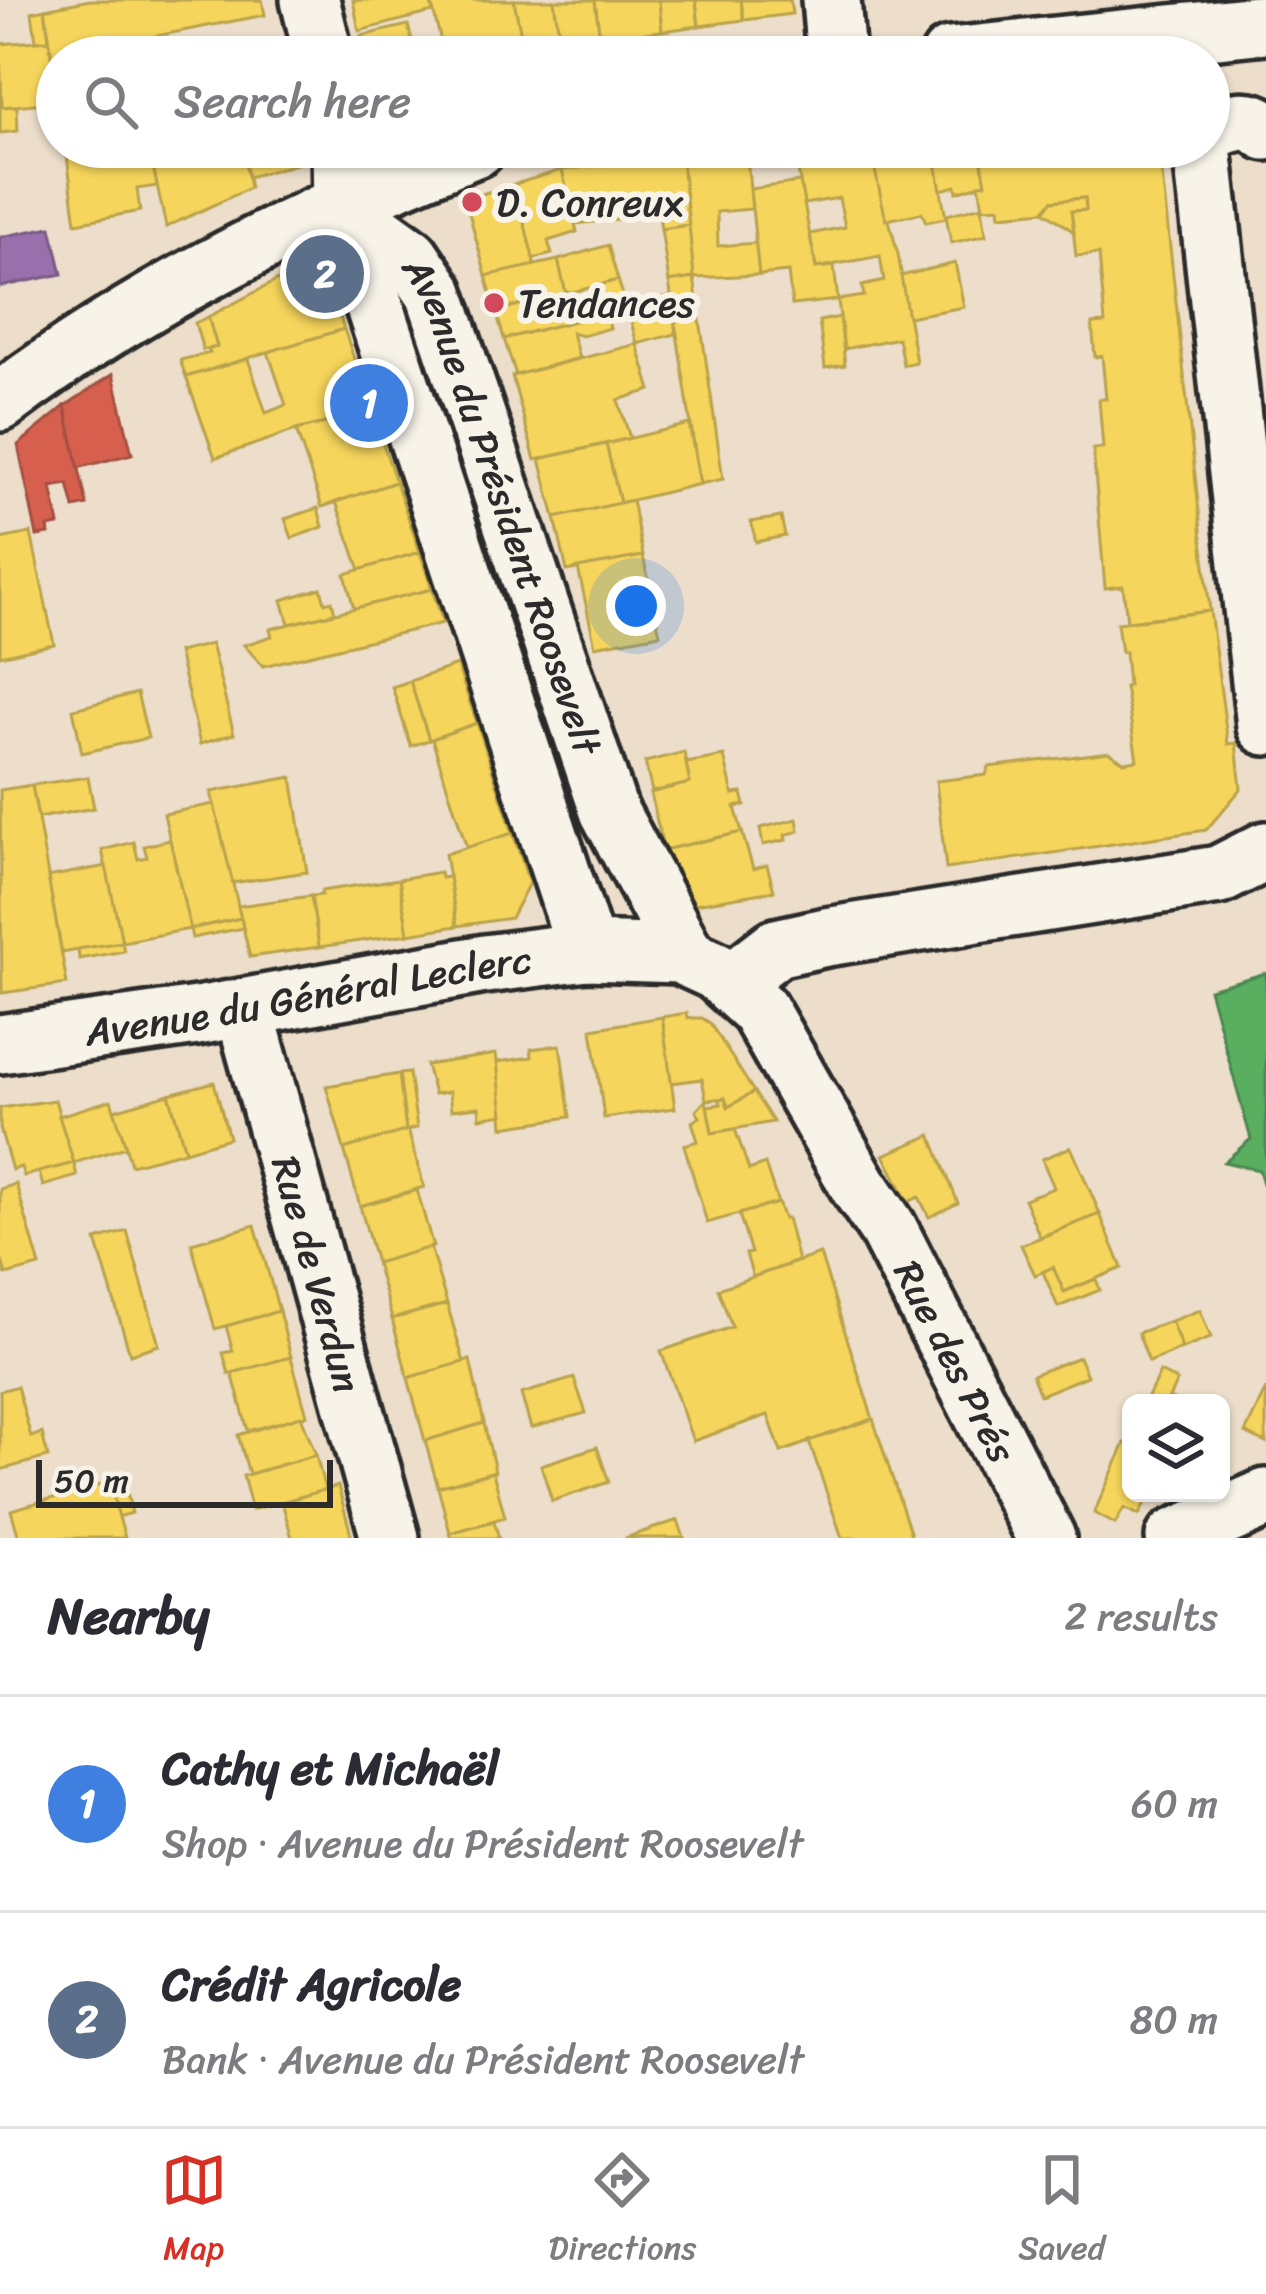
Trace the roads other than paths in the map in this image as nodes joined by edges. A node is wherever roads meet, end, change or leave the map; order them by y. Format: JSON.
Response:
{"nodes":[{"id":1,"x":310,"y":0,"type":"edge"},
{"id":2,"x":831,"y":0,"type":"edge"},
{"id":3,"x":1057,"y":23,"type":"edge"},
{"id":4,"x":1266,"y":24,"type":"edge"},
{"id":5,"x":319,"y":36,"type":"edge"},
{"id":6,"x":834,"y":36,"type":"edge"},
{"id":7,"x":1016,"y":36,"type":"edge"},
{"id":8,"x":1137,"y":36,"type":"edge"},
{"id":9,"x":1224,"y":36,"type":"edge"},
{"id":10,"x":1230,"y":123,"type":"edge"},
{"id":11,"x":1266,"y":131,"type":"edge"},
{"id":12,"x":342,"y":168,"type":"edge"},
{"id":13,"x":430,"y":168,"type":"edge"},
{"id":14,"x":1204,"y":168,"type":"edge"},
{"id":15,"x":343,"y":207,"type":"junction"},
{"id":16,"x":20,"y":387,"type":"edge"},
{"id":17,"x":1266,"y":726,"type":"edge"},
{"id":18,"x":1266,"y":851,"type":"edge"},
{"id":19,"x":587,"y":951,"type":"junction"},
{"id":20,"x":709,"y":969,"type":"junction"},
{"id":21,"x":244,"y":1008,"type":"junction"},
{"id":22,"x":0,"y":1044,"type":"edge"},
{"id":23,"x":859,"y":1186,"type":"junction"},
{"id":24,"x":1266,"y":1498,"type":"edge"},
{"id":25,"x":390,"y":1538,"type":"edge"},
{"id":26,"x":1023,"y":1538,"type":"edge"},
{"id":27,"x":1046,"y":1538,"type":"edge"},
{"id":28,"x":1175,"y":1538,"type":"edge"}],
"edges":[{"from":1,"to":5,"type":"street"},
{"from":2,"to":6,"type":"street"},
{"from":3,"to":7,"type":"street"},
{"from":3,"to":8,"type":"street"},
{"from":4,"to":9,"type":"street"},
{"from":10,"to":11,"type":"street"},
{"from":12,"to":15,"type":"street"},
{"from":13,"to":15,"type":"street"},
{"from":14,"to":17,"type":"street"},
{"from":15,"to":16,"type":"street"},
{"from":15,"to":19,"type":"street","name":"Avenue du Président Roosevelt"},
{"from":15,"to":20,"type":"street","name":"Avenue du Président Roosevelt"},
{"from":18,"to":20,"type":"street"},
{"from":19,"to":20,"type":"street","name":"Avenue du Général Leclerc"},
{"from":19,"to":21,"type":"street","name":"Avenue du Général Leclerc"},
{"from":20,"to":23,"type":"street","name":"Rue des Prés"},
{"from":21,"to":22,"type":"street","name":"Avenue du Général Leclerc"},
{"from":21,"to":25,"type":"street","name":"Rue de Verdun"},
{"from":23,"to":26,"type":"street","name":"Rue des Prés"},
{"from":23,"to":27,"type":"street","name":"Rue des Prés"},
{"from":24,"to":28,"type":"street"}]}
